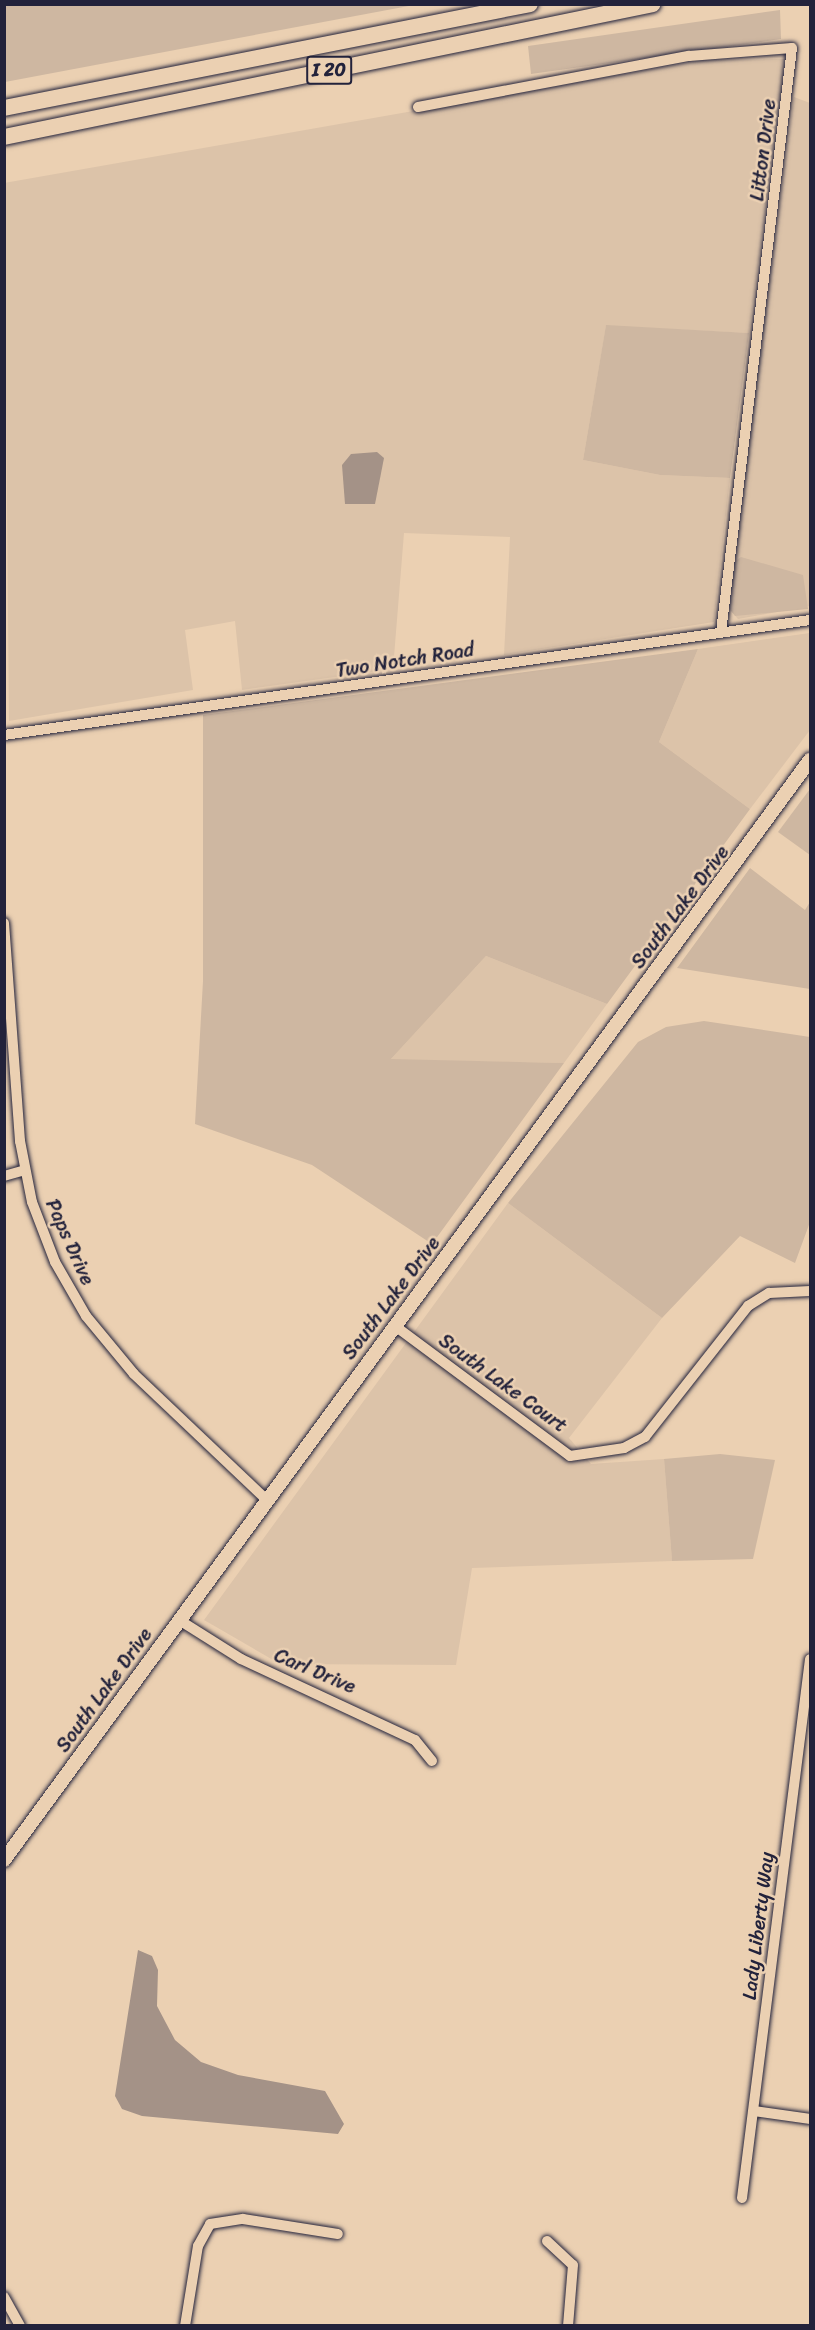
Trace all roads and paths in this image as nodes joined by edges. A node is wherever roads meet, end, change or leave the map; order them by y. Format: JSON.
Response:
{"nodes":[{"id":1,"x":530,"y":4,"type":"edge"},
{"id":2,"x":653,"y":4,"type":"edge"},
{"id":3,"x":418,"y":107,"type":"dead end"},
{"id":4,"x":4,"y":108,"type":"edge"},
{"id":5,"x":4,"y":136,"type":"edge"},
{"id":6,"x":810,"y":620,"type":"edge"},
{"id":7,"x":721,"y":632,"type":"junction"},
{"id":8,"x":4,"y":735,"type":"edge"},
{"id":9,"x":810,"y":760,"type":"edge"},
{"id":10,"x":4,"y":923,"type":"edge"},
{"id":11,"x":8,"y":1044,"type":"edge"},
{"id":12,"x":25,"y":1170,"type":"junction"},
{"id":13,"x":4,"y":1176,"type":"edge"},
{"id":14,"x":810,"y":1291,"type":"edge"},
{"id":15,"x":395,"y":1326,"type":"junction"},
{"id":16,"x":267,"y":1500,"type":"junction"},
{"id":17,"x":179,"y":1620,"type":"junction"},
{"id":18,"x":810,"y":1659,"type":"edge"},
{"id":19,"x":805,"y":1742,"type":"edge"},
{"id":20,"x":432,"y":1761,"type":"dead end"},
{"id":21,"x":4,"y":1860,"type":"edge"},
{"id":22,"x":754,"y":2111,"type":"junction"},
{"id":23,"x":810,"y":2119,"type":"edge"},
{"id":24,"x":742,"y":2198,"type":"dead end"},
{"id":25,"x":338,"y":2234,"type":"dead end"},
{"id":26,"x":547,"y":2241,"type":"dead end"},
{"id":27,"x":4,"y":2297,"type":"edge"},
{"id":28,"x":20,"y":2325,"type":"edge"},
{"id":29,"x":185,"y":2325,"type":"edge"},
{"id":30,"x":568,"y":2325,"type":"edge"}],
"edges":[{"from":1,"to":4,"type":"highway","number":"I 20"},
{"from":2,"to":5,"type":"highway","number":"I 20"},
{"from":3,"to":7,"type":"street","name":"Litton Drive"},
{"from":6,"to":7,"type":"street","name":"Two Notch Road"},
{"from":7,"to":8,"type":"street","name":"Two Notch Road"},
{"from":9,"to":15,"type":"main road","name":"South Lake Drive"},
{"from":10,"to":11,"type":"street","name":"Paps Drive"},
{"from":11,"to":12,"type":"street","name":"Paps Drive"},
{"from":12,"to":13,"type":"street"},
{"from":12,"to":16,"type":"street","name":"Paps Drive"},
{"from":14,"to":15,"type":"street","name":"South Lake Court"},
{"from":15,"to":16,"type":"main road","name":"South Lake Drive"},
{"from":16,"to":17,"type":"main road","name":"South Lake Drive"},
{"from":17,"to":20,"type":"street","name":"Carl Drive"},
{"from":17,"to":21,"type":"main road","name":"South Lake Drive"},
{"from":18,"to":19,"type":"street","name":"Lady Liberty Way"},
{"from":19,"to":22,"type":"street","name":"Lady Liberty Way"},
{"from":22,"to":23,"type":"street"},
{"from":22,"to":24,"type":"street","name":"Lady Liberty Way"},
{"from":25,"to":29,"type":"street"},
{"from":26,"to":30,"type":"street"},
{"from":27,"to":28,"type":"street"}]}
